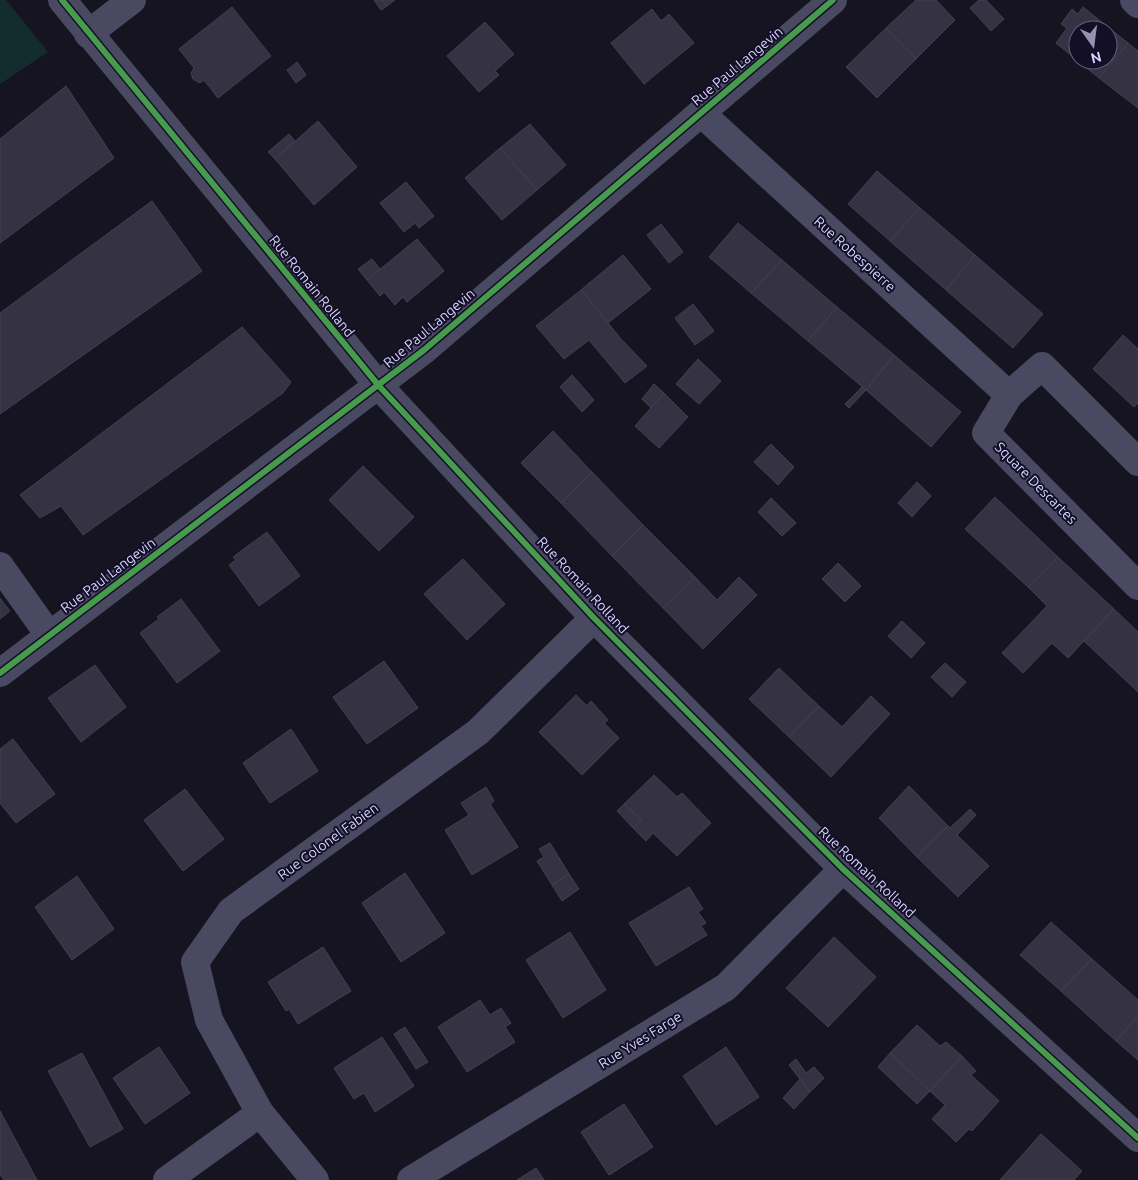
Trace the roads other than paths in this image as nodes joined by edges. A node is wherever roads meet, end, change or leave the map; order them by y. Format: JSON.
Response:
{"nodes":[{"id":1,"x":62,"y":0,"type":"edge"},
{"id":2,"x":132,"y":0,"type":"edge"},
{"id":3,"x":833,"y":0,"type":"edge"},
{"id":4,"x":1134,"y":0,"type":"edge"},
{"id":5,"x":1138,"y":4,"type":"edge"},
{"id":6,"x":88,"y":34,"type":"junction"},
{"id":7,"x":701,"y":113,"type":"junction"},
{"id":8,"x":379,"y":386,"type":"junction"},
{"id":9,"x":1009,"y":395,"type":"junction"},
{"id":10,"x":1138,"y":462,"type":"edge"},
{"id":11,"x":0,"y":566,"type":"edge"},
{"id":12,"x":1138,"y":586,"type":"edge"},
{"id":13,"x":594,"y":618,"type":"junction"},
{"id":14,"x":49,"y":635,"type":"junction"},
{"id":15,"x":0,"y":673,"type":"edge"},
{"id":16,"x":843,"y":869,"type":"junction"},
{"id":17,"x":260,"y":1113,"type":"junction"},
{"id":18,"x":1138,"y":1138,"type":"edge"},
{"id":19,"x":167,"y":1180,"type":"edge"},
{"id":20,"x":315,"y":1180,"type":"edge"},
{"id":21,"x":411,"y":1180,"type":"edge"}],
"edges":[{"from":1,"to":6,"type":"street","name":"Rue Romain Rolland"},
{"from":2,"to":6,"type":"street"},
{"from":3,"to":7,"type":"street","name":"Rue Paul Langevin"},
{"from":4,"to":5,"type":"street"},
{"from":6,"to":8,"type":"street","name":"Rue Romain Rolland"},
{"from":7,"to":8,"type":"street","name":"Rue Paul Langevin"},
{"from":7,"to":9,"type":"street","name":"Rue Robespierre"},
{"from":8,"to":13,"type":"street","name":"Rue Romain Rolland"},
{"from":8,"to":14,"type":"street","name":"Rue Paul Langevin"},
{"from":9,"to":10,"type":"street","name":"Square Descartes"},
{"from":9,"to":12,"type":"street","name":"Square Descartes"},
{"from":11,"to":14,"type":"street"},
{"from":13,"to":16,"type":"street","name":"Rue Romain Rolland"},
{"from":13,"to":17,"type":"street","name":"Rue Colonel Fabien"},
{"from":14,"to":15,"type":"street","name":"Rue Paul Langevin"},
{"from":16,"to":18,"type":"street","name":"Rue Romain Rolland"},
{"from":16,"to":21,"type":"street","name":"Rue Yves Farge"},
{"from":17,"to":19,"type":"street"},
{"from":17,"to":20,"type":"street"}]}
